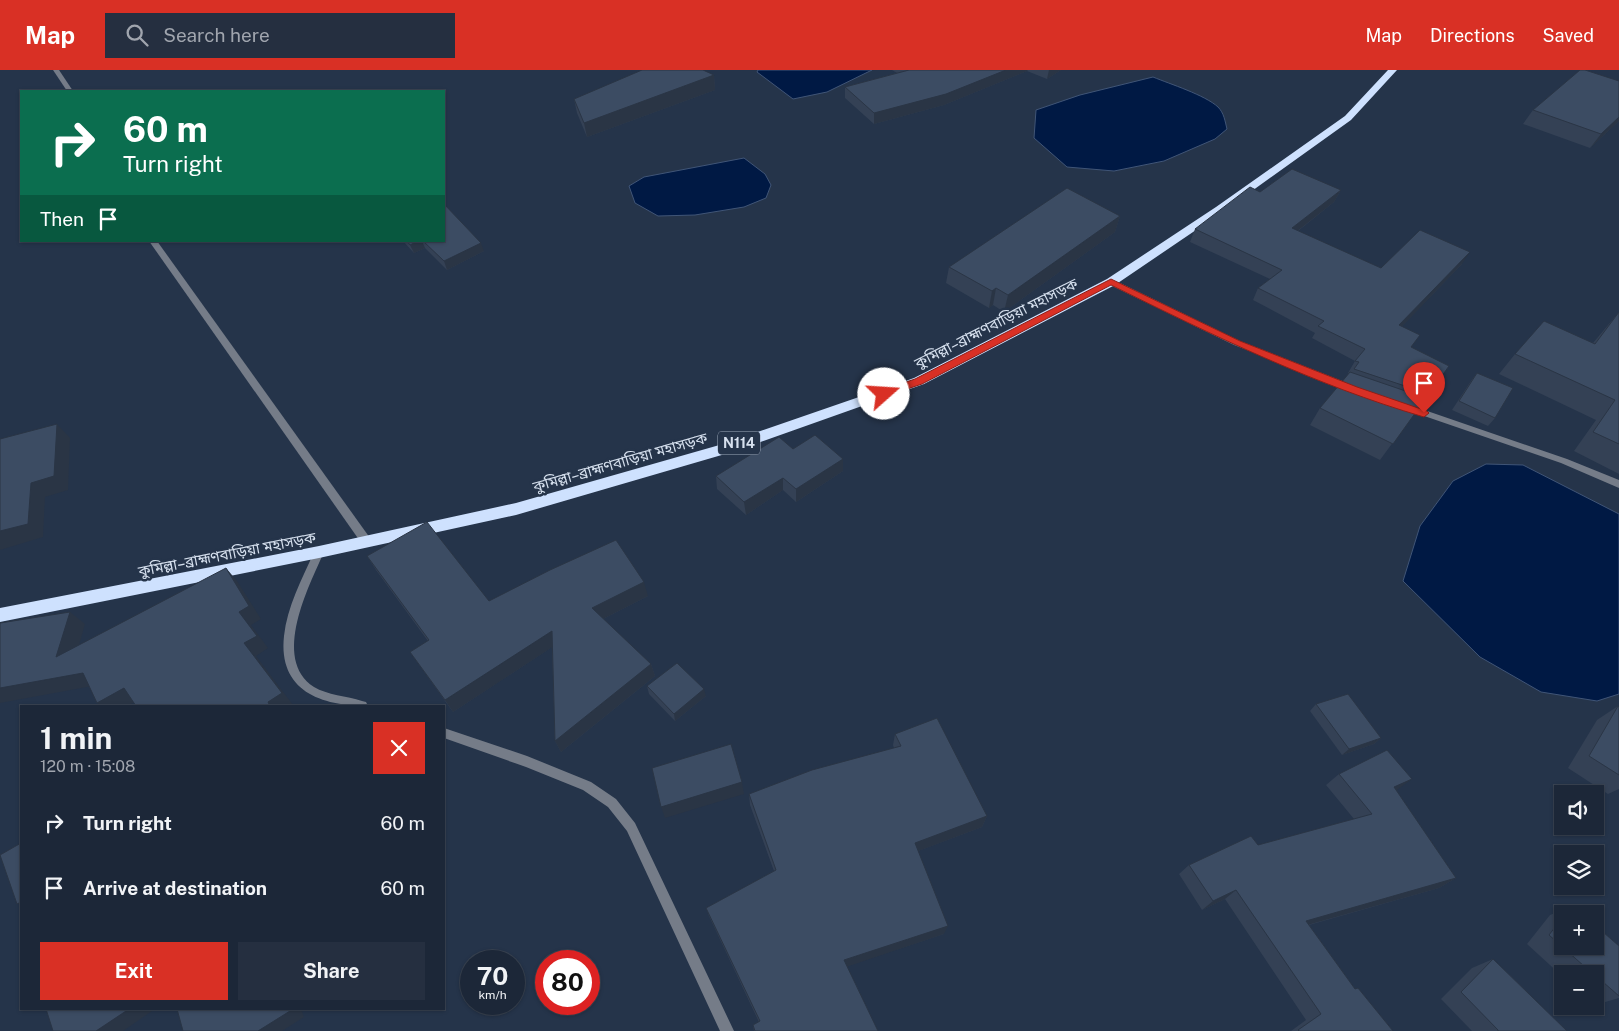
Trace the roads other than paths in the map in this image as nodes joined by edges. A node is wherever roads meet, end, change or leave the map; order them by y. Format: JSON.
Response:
{"nodes":[{"id":1,"x":56,"y":70,"type":"edge"},
{"id":2,"x":1392,"y":70,"type":"edge"},
{"id":3,"x":69,"y":90,"type":"edge"},
{"id":4,"x":154,"y":242,"type":"edge"},
{"id":5,"x":1111,"y":282,"type":"junction"},
{"id":6,"x":1363,"y":392,"type":"edge"},
{"id":7,"x":1399,"y":405,"type":"edge"},
{"id":8,"x":1619,"y":484,"type":"edge"},
{"id":9,"x":366,"y":541,"type":"junction"},
{"id":10,"x":319,"y":552,"type":"junction"},
{"id":11,"x":0,"y":615,"type":"edge"},
{"id":12,"x":359,"y":705,"type":"edge"},
{"id":13,"x":445,"y":732,"type":"edge"},
{"id":14,"x":727,"y":1031,"type":"edge"}],
"edges":[{"from":1,"to":3,"type":"street"},
{"from":2,"to":5,"type":"highway","name":"কুমিল্লা–ব্রাহ্মণবাড়িয়া মহাসড়ক","number":"N114"},
{"from":4,"to":9,"type":"street"},
{"from":5,"to":6,"type":"street"},
{"from":5,"to":9,"type":"highway","name":"কুমিল্লা–ব্রাহ্মণবাড়িয়া মহাসড়ক","number":"N114"},
{"from":7,"to":8,"type":"street"},
{"from":9,"to":10,"type":"highway","name":"কুমিল্লা–ব্রাহ্মণবাড়িয়া মহাসড়ক","number":"N114"},
{"from":10,"to":11,"type":"highway","name":"কুমিল্লা–ব্রাহ্মণবাড়িয়া মহাসড়ক","number":"N114"},
{"from":10,"to":12,"type":"street"},
{"from":13,"to":14,"type":"street"}]}
